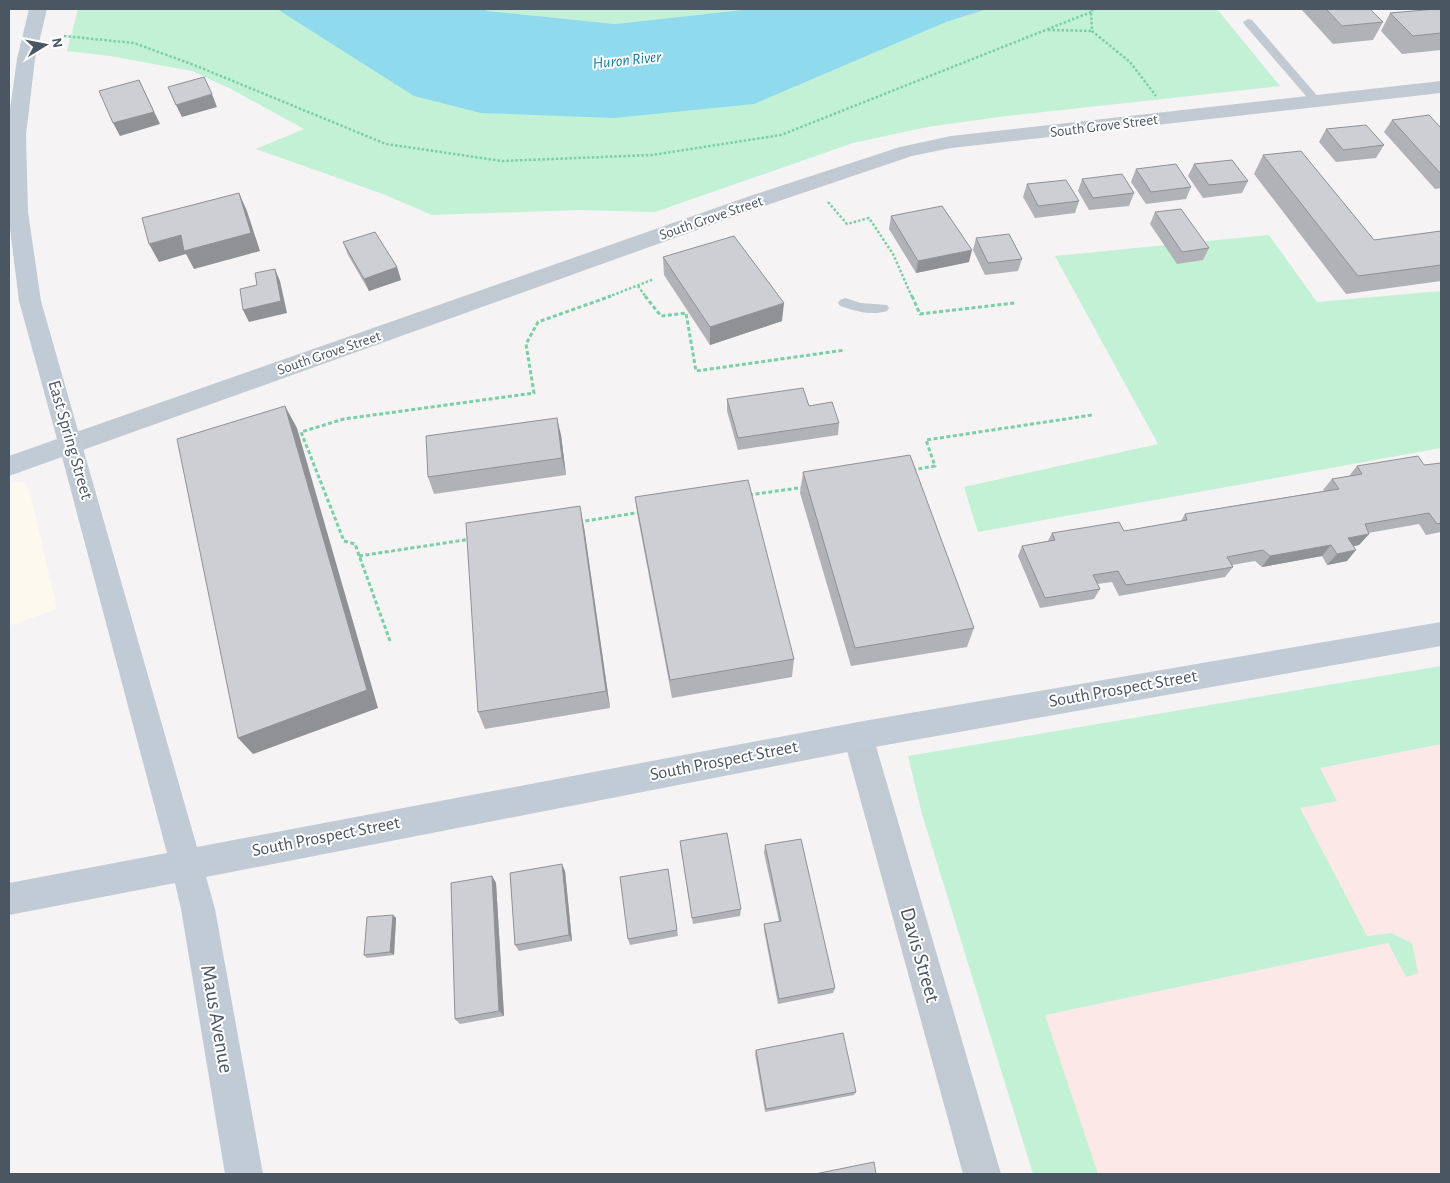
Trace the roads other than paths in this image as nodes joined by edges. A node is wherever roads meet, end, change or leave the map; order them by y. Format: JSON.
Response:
{"nodes":[{"id":1,"x":38,"y":9,"type":"edge"},
{"id":2,"x":1248,"y":22,"type":"dead end"},
{"id":3,"x":1441,"y":87,"type":"edge"},
{"id":4,"x":1316,"y":101,"type":"junction"},
{"id":5,"x":845,"y":304,"type":"dead end"},
{"id":6,"x":882,"y":308,"type":"dead end"},
{"id":7,"x":72,"y":444,"type":"junction"},
{"id":8,"x":9,"y":466,"type":"edge"},
{"id":9,"x":1441,"y":634,"type":"edge"},
{"id":10,"x":858,"y":736,"type":"junction"},
{"id":11,"x":186,"y":864,"type":"junction"},
{"id":12,"x":9,"y":899,"type":"edge"},
{"id":13,"x":244,"y":1174,"type":"edge"},
{"id":14,"x":982,"y":1174,"type":"edge"}],
"edges":[{"from":1,"to":7,"type":"main road","name":"East Spring Street"},
{"from":2,"to":4,"type":"lane"},
{"from":3,"to":4,"type":"street","name":"South Grove Street"},
{"from":4,"to":7,"type":"street","name":"South Grove Street"},
{"from":5,"to":6,"type":"lane"},
{"from":7,"to":8,"type":"main road","name":"South Grove Street"},
{"from":7,"to":11,"type":"main road","name":"East Spring Street"},
{"from":9,"to":10,"type":"main road","name":"South Prospect Street"},
{"from":10,"to":11,"type":"main road","name":"South Prospect Street"},
{"from":10,"to":14,"type":"street","name":"Davis Street"},
{"from":11,"to":12,"type":"main road","name":"South Prospect Street"},
{"from":11,"to":13,"type":"main road","name":"Maus Avenue"}]}
